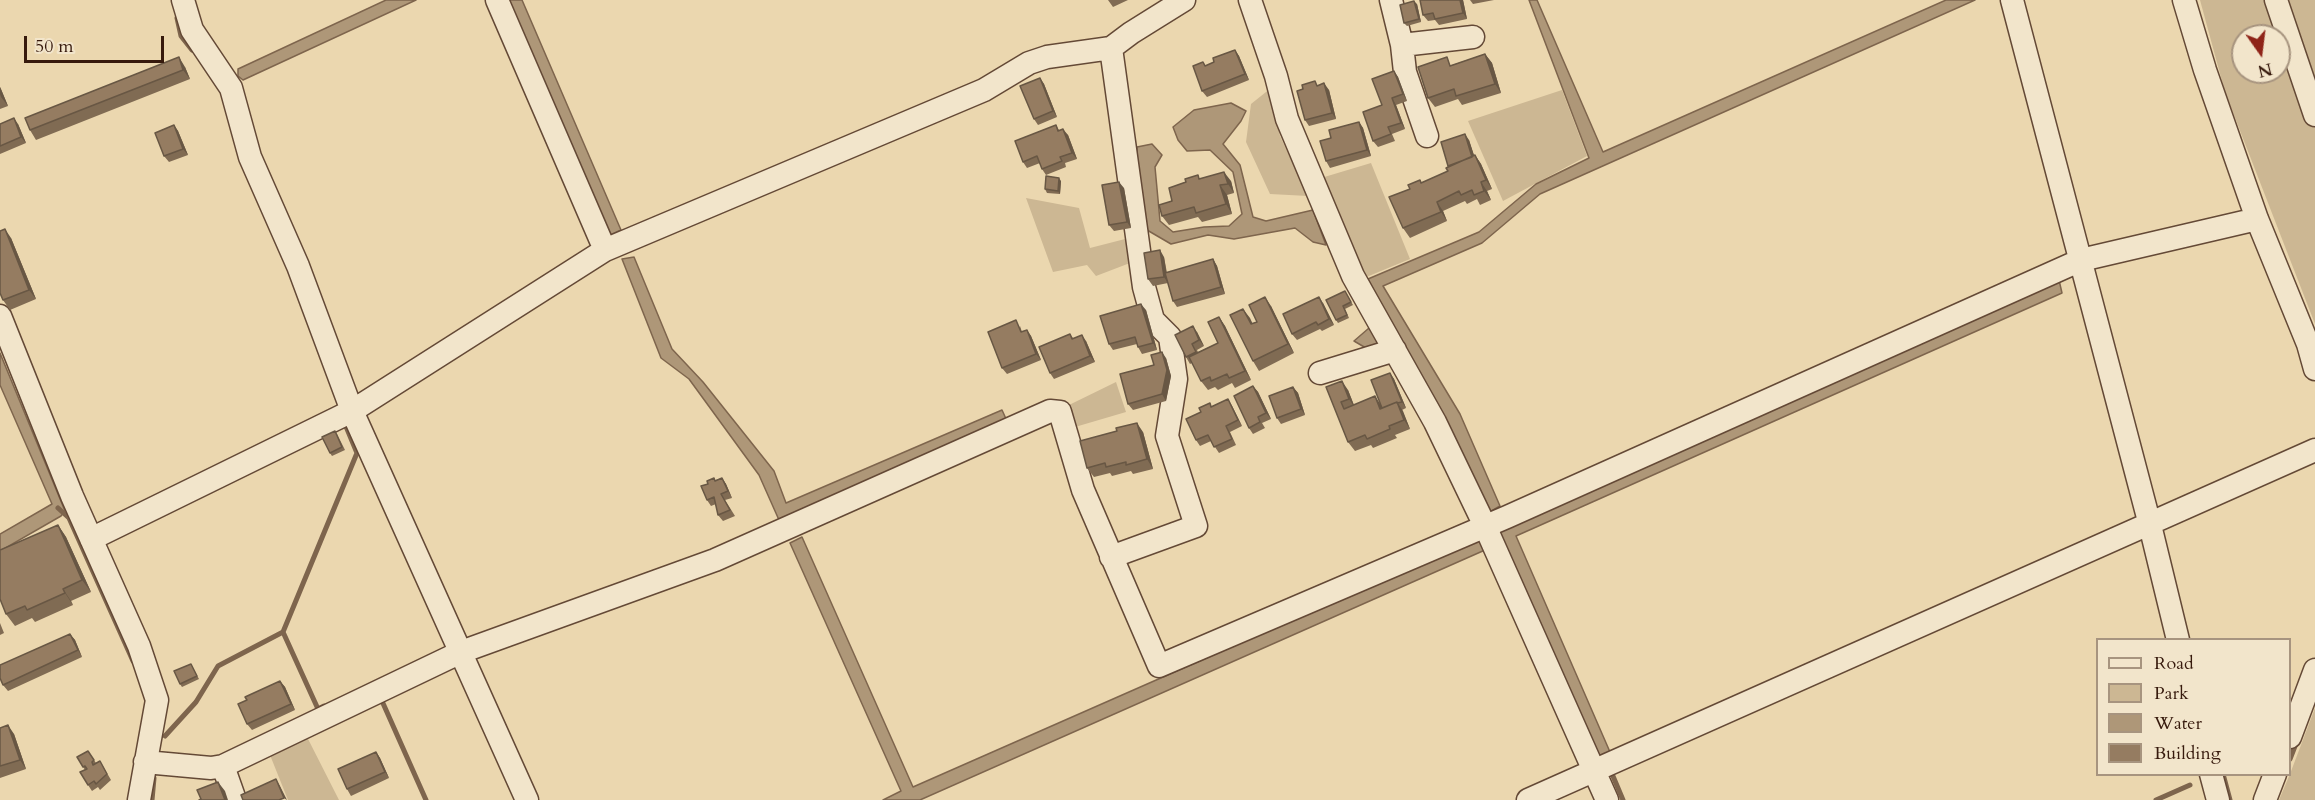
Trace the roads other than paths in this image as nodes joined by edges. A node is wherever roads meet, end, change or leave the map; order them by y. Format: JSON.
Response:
{"nodes":[{"id":1,"x":183,"y":0,"type":"edge"},
{"id":2,"x":497,"y":0,"type":"edge"},
{"id":3,"x":1250,"y":0,"type":"edge"},
{"id":4,"x":1391,"y":0,"type":"edge"},
{"id":5,"x":2012,"y":0,"type":"edge"},
{"id":6,"x":2184,"y":0,"type":"edge"},
{"id":7,"x":2276,"y":0,"type":"edge"},
{"id":8,"x":1173,"y":3,"type":"edge"},
{"id":9,"x":1473,"y":37,"type":"dead end"},
{"id":10,"x":1402,"y":45,"type":"junction"},
{"id":11,"x":1111,"y":48,"type":"junction"},
{"id":12,"x":2315,"y":115,"type":"edge"},
{"id":13,"x":1427,"y":136,"type":"dead end"},
{"id":14,"x":2257,"y":219,"type":"junction"},
{"id":15,"x":617,"y":245,"type":"junction"},
{"id":16,"x":2091,"y":258,"type":"junction"},
{"id":17,"x":0,"y":316,"type":"edge"},
{"id":18,"x":1395,"y":350,"type":"junction"},
{"id":19,"x":2315,"y":369,"type":"edge"},
{"id":20,"x":1320,"y":373,"type":"dead end"},
{"id":21,"x":352,"y":411,"type":"junction"},
{"id":22,"x":2315,"y":450,"type":"edge"},
{"id":23,"x":1494,"y":522,"type":"junction"},
{"id":24,"x":2150,"y":525,"type":"junction"},
{"id":25,"x":91,"y":539,"type":"junction"},
{"id":26,"x":1111,"y":557,"type":"junction"},
{"id":27,"x":2178,"y":638,"type":"edge"},
{"id":28,"x":461,"y":652,"type":"junction"},
{"id":29,"x":2315,"y":670,"type":"edge"},
{"id":30,"x":2291,"y":732,"type":"edge"},
{"id":31,"x":145,"y":762,"type":"junction"},
{"id":32,"x":223,"y":766,"type":"junction"},
{"id":33,"x":1594,"y":771,"type":"junction"},
{"id":34,"x":2212,"y":776,"type":"edge"},
{"id":35,"x":2274,"y":776,"type":"edge"},
{"id":36,"x":138,"y":800,"type":"edge"},
{"id":37,"x":235,"y":800,"type":"edge"},
{"id":38,"x":528,"y":800,"type":"edge"},
{"id":39,"x":1528,"y":800,"type":"edge"},
{"id":40,"x":1607,"y":800,"type":"edge"},
{"id":41,"x":2218,"y":800,"type":"edge"},
{"id":42,"x":2265,"y":800,"type":"edge"}],
"edges":[{"from":1,"to":21,"type":"street"},
{"from":2,"to":15,"type":"street"},
{"from":3,"to":18,"type":"street"},
{"from":4,"to":10,"type":"street"},
{"from":5,"to":16,"type":"street"},
{"from":6,"to":14,"type":"street"},
{"from":7,"to":12,"type":"street"},
{"from":8,"to":11,"type":"street"},
{"from":9,"to":10,"type":"street"},
{"from":10,"to":13,"type":"street"},
{"from":11,"to":15,"type":"street"},
{"from":11,"to":26,"type":"street"},
{"from":14,"to":16,"type":"street"},
{"from":14,"to":19,"type":"street"},
{"from":15,"to":21,"type":"street"},
{"from":16,"to":23,"type":"street"},
{"from":16,"to":24,"type":"street"},
{"from":17,"to":25,"type":"street"},
{"from":18,"to":20,"type":"street"},
{"from":18,"to":23,"type":"street"},
{"from":21,"to":25,"type":"street"},
{"from":21,"to":28,"type":"street"},
{"from":22,"to":24,"type":"street"},
{"from":23,"to":26,"type":"street"},
{"from":23,"to":33,"type":"street"},
{"from":24,"to":27,"type":"street"},
{"from":24,"to":33,"type":"street"},
{"from":25,"to":31,"type":"street"},
{"from":26,"to":28,"type":"street"},
{"from":28,"to":32,"type":"street"},
{"from":28,"to":38,"type":"street"},
{"from":29,"to":30,"type":"street"},
{"from":31,"to":32,"type":"street"},
{"from":31,"to":36,"type":"street"},
{"from":32,"to":37,"type":"street"},
{"from":33,"to":39,"type":"street"},
{"from":33,"to":40,"type":"street"},
{"from":34,"to":41,"type":"street"},
{"from":35,"to":42,"type":"street"}]}
